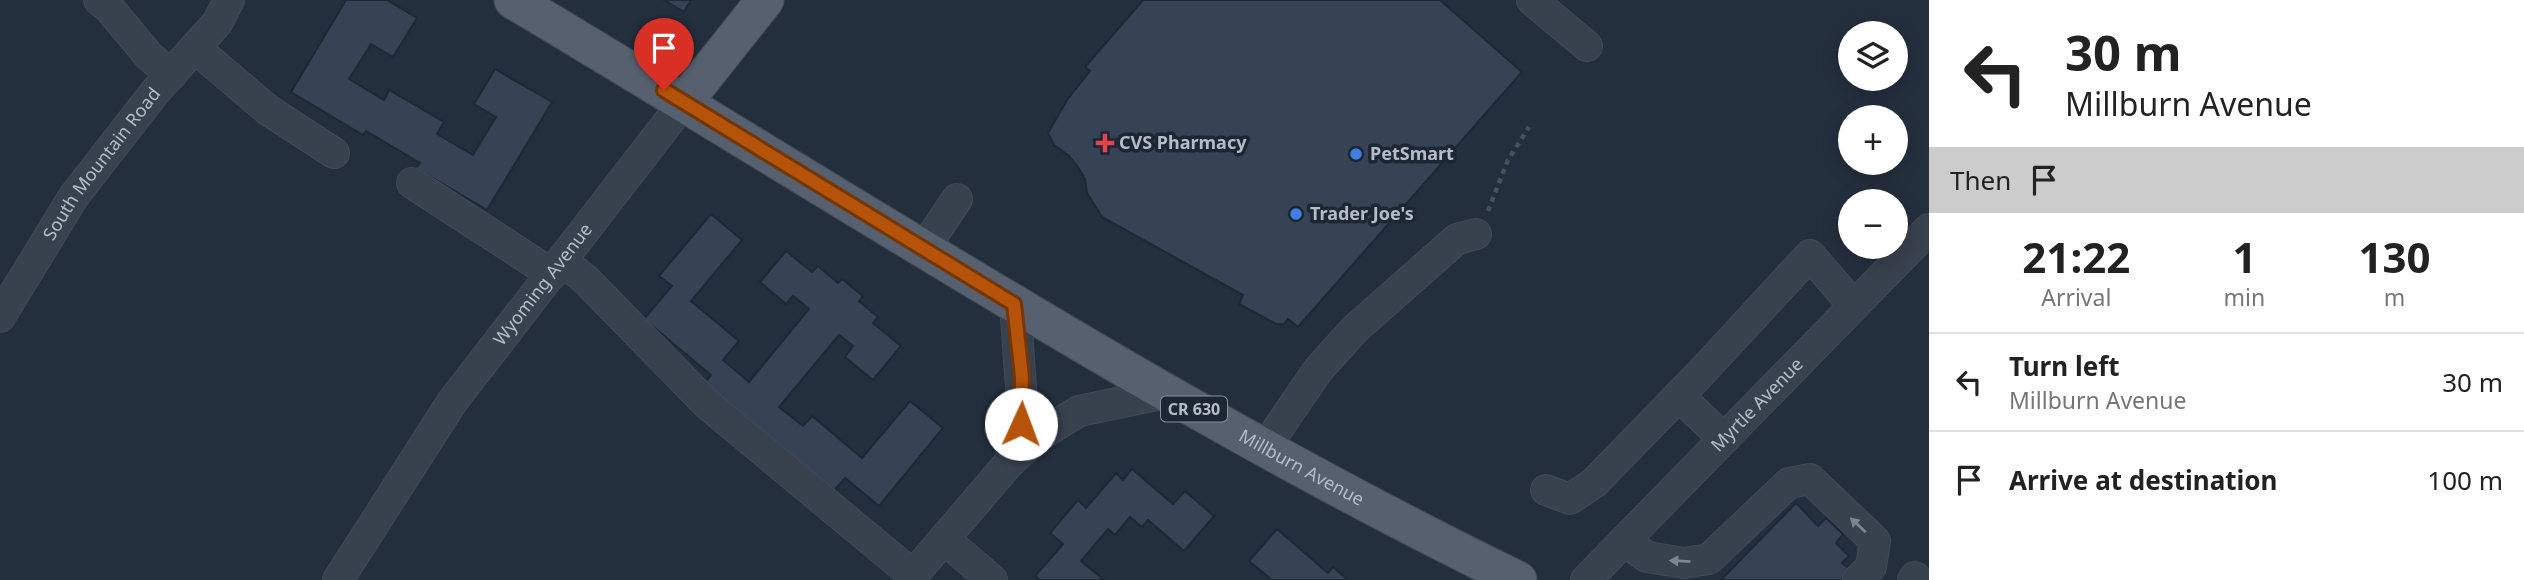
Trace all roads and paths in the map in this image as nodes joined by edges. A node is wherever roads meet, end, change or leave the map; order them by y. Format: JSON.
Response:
{"nodes":[{"id":1,"x":99,"y":0,"type":"edge"},
{"id":2,"x":239,"y":0,"type":"edge"},
{"id":3,"x":513,"y":0,"type":"edge"},
{"id":4,"x":765,"y":0,"type":"edge"},
{"id":5,"x":1532,"y":0,"type":"edge"},
{"id":6,"x":223,"y":12,"type":"edge"},
{"id":7,"x":1587,"y":46,"type":"dead end"},
{"id":8,"x":195,"y":48,"type":"junction"},
{"id":9,"x":171,"y":75,"type":"junction"},
{"id":10,"x":684,"y":102,"type":"junction"},
{"id":11,"x":1529,"y":127,"type":"dead end"},
{"id":12,"x":334,"y":153,"type":"dead end"},
{"id":13,"x":412,"y":183,"type":"dead end"},
{"id":14,"x":957,"y":199,"type":"dead end"},
{"id":15,"x":1929,"y":229,"type":"edge"},
{"id":16,"x":1476,"y":234,"type":"joint"},
{"id":17,"x":923,"y":250,"type":"junction"},
{"id":18,"x":557,"y":267,"type":"junction"},
{"id":19,"x":1014,"y":304,"type":"junction"},
{"id":20,"x":1854,"y":306,"type":"junction"},
{"id":21,"x":0,"y":317,"type":"edge"},
{"id":22,"x":1166,"y":393,"type":"junction"},
{"id":23,"x":1679,"y":396,"type":"junction"},
{"id":24,"x":1724,"y":439,"type":"junction"},
{"id":25,"x":1264,"y":449,"type":"junction"},
{"id":26,"x":1009,"y":463,"type":"junction"},
{"id":27,"x":1546,"y":490,"type":"dead end"},
{"id":28,"x":944,"y":539,"type":"junction"},
{"id":29,"x":1624,"y":541,"type":"junction"},
{"id":30,"x":1471,"y":568,"type":"edge"},
{"id":31,"x":911,"y":578,"type":"edge"},
{"id":32,"x":338,"y":580,"type":"edge"},
{"id":33,"x":992,"y":580,"type":"edge"},
{"id":34,"x":1518,"y":580,"type":"edge"},
{"id":35,"x":1586,"y":580,"type":"edge"},
{"id":36,"x":1858,"y":580,"type":"edge"}],
"edges":[{"from":1,"to":9,"type":"street"},
{"from":2,"to":6,"type":"street","name":"South Mountain Road"},
{"from":3,"to":10,"type":"main road","name":"Millburn Avenue"},
{"from":4,"to":10,"type":"main road","name":"Wyoming Avenue"},
{"from":5,"to":7,"type":"street"},
{"from":6,"to":8,"type":"street","name":"South Mountain Road"},
{"from":8,"to":9,"type":"street","name":"South Mountain Road"},
{"from":8,"to":12,"type":"street"},
{"from":9,"to":21,"type":"street","name":"South Mountain Road"},
{"from":10,"to":17,"type":"main road","name":"Millburn Avenue","number":"CR 630"},
{"from":10,"to":18,"type":"street","name":"Wyoming Avenue"},
{"from":11,"to":16,"type":"path"},
{"from":13,"to":18,"type":"street"},
{"from":14,"to":17,"type":"street"},
{"from":15,"to":20,"type":"street","name":"Myrtle Avenue"},
{"from":16,"to":25,"type":"street"},
{"from":17,"to":19,"type":"main road","name":"Millburn Avenue","number":"CR 630"},
{"from":18,"to":31,"type":"street"},
{"from":18,"to":32,"type":"street","name":"Wyoming Avenue"},
{"from":19,"to":22,"type":"main road","name":"Millburn Avenue","number":"CR 630"},
{"from":19,"to":26,"type":"street"},
{"from":20,"to":23,"type":"street"},
{"from":20,"to":24,"type":"street","name":"Myrtle Avenue"},
{"from":22,"to":25,"type":"main road","name":"Millburn Avenue","number":"CR 630"},
{"from":22,"to":26,"type":"street"},
{"from":23,"to":24,"type":"street"},
{"from":23,"to":27,"type":"street"},
{"from":24,"to":29,"type":"street","name":"Myrtle Avenue"},
{"from":25,"to":30,"type":"main road","name":"Millburn Avenue","number":"CR 630"},
{"from":26,"to":28,"type":"street"},
{"from":28,"to":31,"type":"street"},
{"from":28,"to":33,"type":"street"},
{"from":29,"to":35,"type":"street","name":"Myrtle Avenue"},
{"from":36,"to":29,"type":"street","one_way":true},
{"from":30,"to":34,"type":"main road","name":"Millburn Avenue","number":"CR 630"}]}
